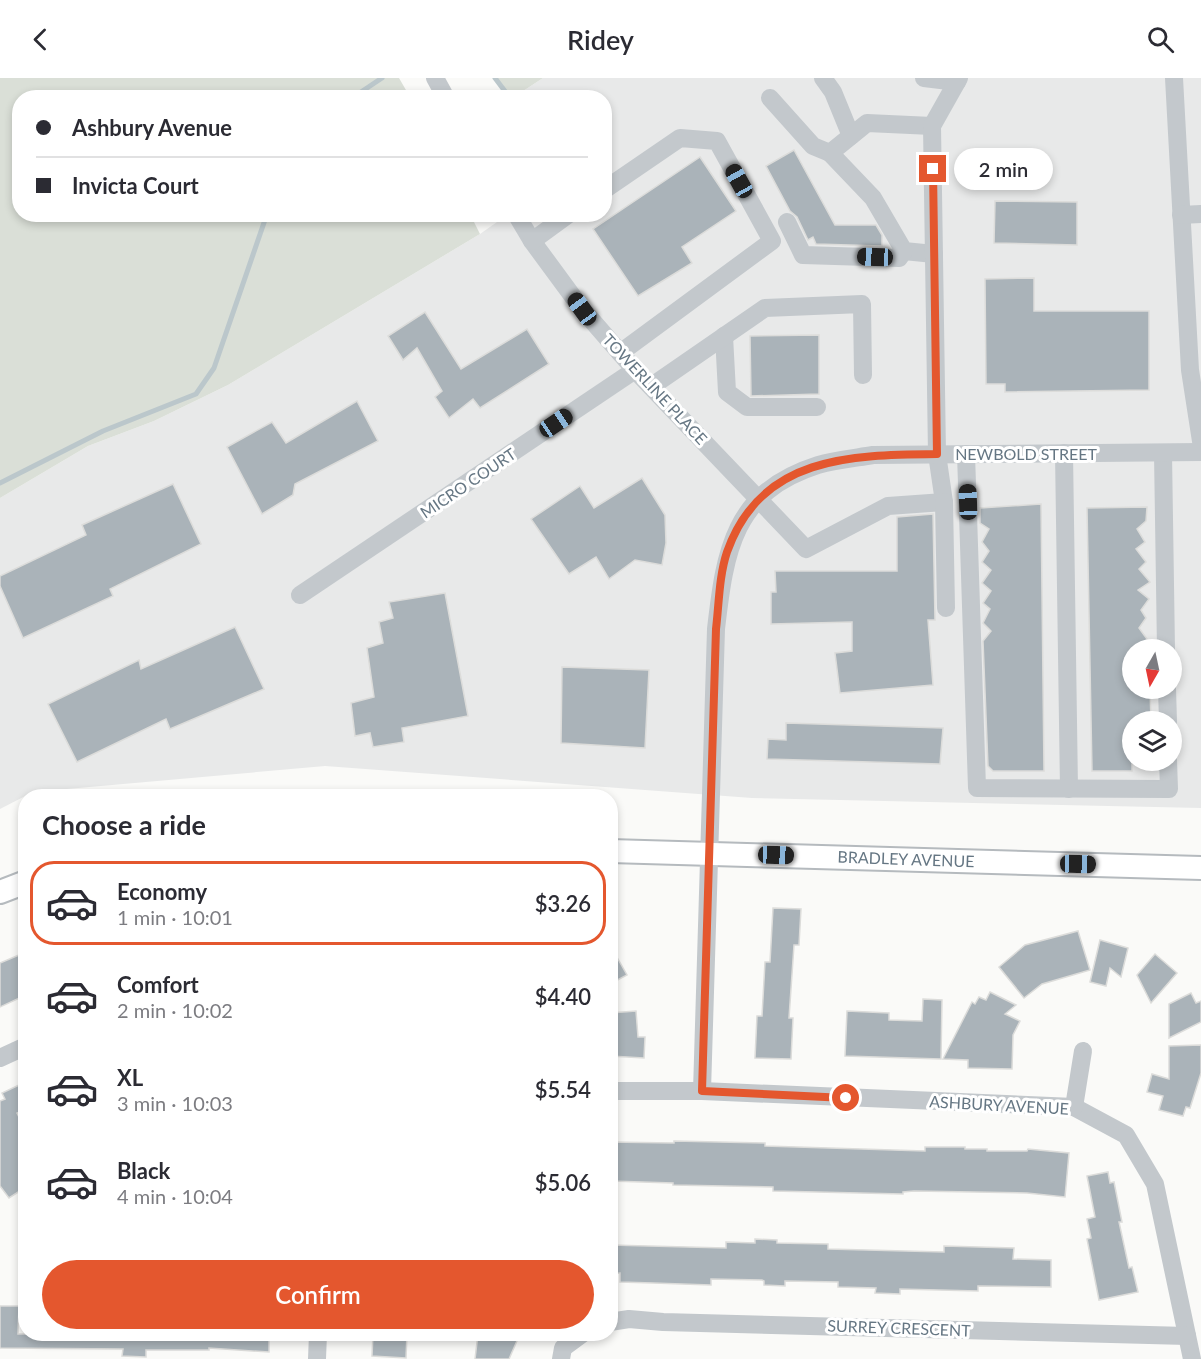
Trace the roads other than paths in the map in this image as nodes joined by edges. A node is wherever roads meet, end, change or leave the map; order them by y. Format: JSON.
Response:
{"nodes":[{"id":1,"x":823,"y":78,"type":"edge"},
{"id":2,"x":924,"y":78,"type":"edge"},
{"id":3,"x":1174,"y":78,"type":"edge"},
{"id":4,"x":958,"y":80,"type":"edge"},
{"id":5,"x":770,"y":98,"type":"dead end"},
{"id":6,"x":932,"y":126,"type":"junction"},
{"id":7,"x":851,"y":136,"type":"junction"},
{"id":8,"x":830,"y":153,"type":"junction"},
{"id":9,"x":612,"y":185,"type":"edge"},
{"id":10,"x":1201,"y":214,"type":"edge"},
{"id":11,"x":1181,"y":215,"type":"junction"},
{"id":12,"x":520,"y":222,"type":"edge"},
{"id":13,"x":558,"y":222,"type":"edge"},
{"id":14,"x":787,"y":222,"type":"dead end"},
{"id":15,"x":531,"y":241,"type":"junction"},
{"id":16,"x":904,"y":251,"type":"junction"},
{"id":17,"x":934,"y":254,"type":"junction"},
{"id":18,"x":724,"y":336,"type":"junction"},
{"id":19,"x":620,"y":353,"type":"junction"},
{"id":20,"x":635,"y":370,"type":"junction"},
{"id":21,"x":862,"y":375,"type":"dead end"},
{"id":22,"x":652,"y":386,"type":"junction"},
{"id":23,"x":818,"y":407,"type":"dead end"},
{"id":24,"x":1201,"y":441,"type":"edge"},
{"id":25,"x":1201,"y":452,"type":"edge"},
{"id":26,"x":1064,"y":453,"type":"junction"},
{"id":27,"x":1163,"y":453,"type":"junction"},
{"id":28,"x":937,"y":454,"type":"junction"},
{"id":29,"x":966,"y":454,"type":"junction"},
{"id":30,"x":759,"y":499,"type":"junction"},
{"id":31,"x":944,"y":502,"type":"junction"},
{"id":32,"x":300,"y":595,"type":"dead end"},
{"id":33,"x":946,"y":608,"type":"dead end"},
{"id":34,"x":1166,"y":639,"type":"edge"},
{"id":35,"x":1168,"y":771,"type":"edge"},
{"id":36,"x":1069,"y":789,"type":"junction"},
{"id":37,"x":618,"y":851,"type":"edge"},
{"id":38,"x":709,"y":853,"type":"junction"},
{"id":39,"x":1201,"y":868,"type":"edge"},
{"id":40,"x":18,"y":885,"type":"edge"},
{"id":41,"x":0,"y":892,"type":"edge"},
{"id":42,"x":18,"y":1050,"type":"edge"},
{"id":43,"x":1083,"y":1051,"type":"dead end"},
{"id":44,"x":0,"y":1058,"type":"edge"},
{"id":45,"x":618,"y":1091,"type":"edge"},
{"id":46,"x":702,"y":1091,"type":"junction"},
{"id":47,"x":1074,"y":1107,"type":"junction"},
{"id":48,"x":618,"y":1321,"type":"edge"},
{"id":49,"x":1187,"y":1336,"type":"junction"},
{"id":50,"x":318,"y":1341,"type":"edge"},
{"id":51,"x":572,"y":1341,"type":"edge"},
{"id":52,"x":317,"y":1359,"type":"edge"},
{"id":53,"x":561,"y":1359,"type":"edge"},
{"id":54,"x":1192,"y":1359,"type":"edge"}],
"edges":[{"from":1,"to":7,"type":"street"},
{"from":2,"to":4,"type":"street"},
{"from":3,"to":11,"type":"street"},
{"from":4,"to":6,"type":"street"},
{"from":5,"to":8,"type":"street"},
{"from":6,"to":7,"type":"street"},
{"from":6,"to":17,"type":"street"},
{"from":7,"to":8,"type":"street"},
{"from":8,"to":16,"type":"street"},
{"from":9,"to":19,"type":"street"},
{"from":10,"to":11,"type":"street"},
{"from":11,"to":24,"type":"street"},
{"from":12,"to":15,"type":"street","name":"TOWERLINE PLACE"},
{"from":13,"to":15,"type":"street"},
{"from":14,"to":16,"type":"street"},
{"from":15,"to":19,"type":"street","name":"TOWERLINE PLACE"},
{"from":16,"to":17,"type":"street"},
{"from":17,"to":28,"type":"street"},
{"from":18,"to":21,"type":"street"},
{"from":18,"to":22,"type":"street"},
{"from":18,"to":23,"type":"street"},
{"from":19,"to":20,"type":"street","name":"TOWERLINE PLACE"},
{"from":20,"to":22,"type":"street","name":"TOWERLINE PLACE"},
{"from":20,"to":32,"type":"street","name":"MICRO COURT"},
{"from":22,"to":30,"type":"street","name":"TOWERLINE PLACE"},
{"from":25,"to":27,"type":"street","name":"NEWBOLD STREET"},
{"from":26,"to":27,"type":"street","name":"NEWBOLD STREET"},
{"from":26,"to":29,"type":"street","name":"NEWBOLD STREET"},
{"from":26,"to":36,"type":"street"},
{"from":27,"to":34,"type":"street"},
{"from":28,"to":29,"type":"street","name":"NEWBOLD STREET"},
{"from":28,"to":30,"type":"street","name":"NEWBOLD STREET"},
{"from":28,"to":31,"type":"street"},
{"from":29,"to":36,"type":"street"},
{"from":30,"to":31,"type":"street","name":"TOWERLINE PLACE"},
{"from":30,"to":38,"type":"street","name":"NEWBOLD STREET"},
{"from":31,"to":33,"type":"street"},
{"from":35,"to":36,"type":"street"},
{"from":37,"to":38,"type":"main road","name":"BRADLEY AVENUE"},
{"from":38,"to":39,"type":"main road","name":"BRADLEY AVENUE"},
{"from":38,"to":46,"type":"street","name":"NEWBOLD STREET"},
{"from":40,"to":41,"type":"main road"},
{"from":42,"to":44,"type":"street"},
{"from":43,"to":47,"type":"street"},
{"from":45,"to":46,"type":"street","name":"ASHBURY AVENUE"},
{"from":46,"to":47,"type":"street","name":"ASHBURY AVENUE"},
{"from":47,"to":49,"type":"street","name":"ASHBURY AVENUE"},
{"from":48,"to":49,"type":"street","name":"SURREY CRESCENT"},
{"from":49,"to":54,"type":"street","name":"ASHBURY AVENUE"},
{"from":50,"to":52,"type":"street"},
{"from":51,"to":53,"type":"street"}]}
